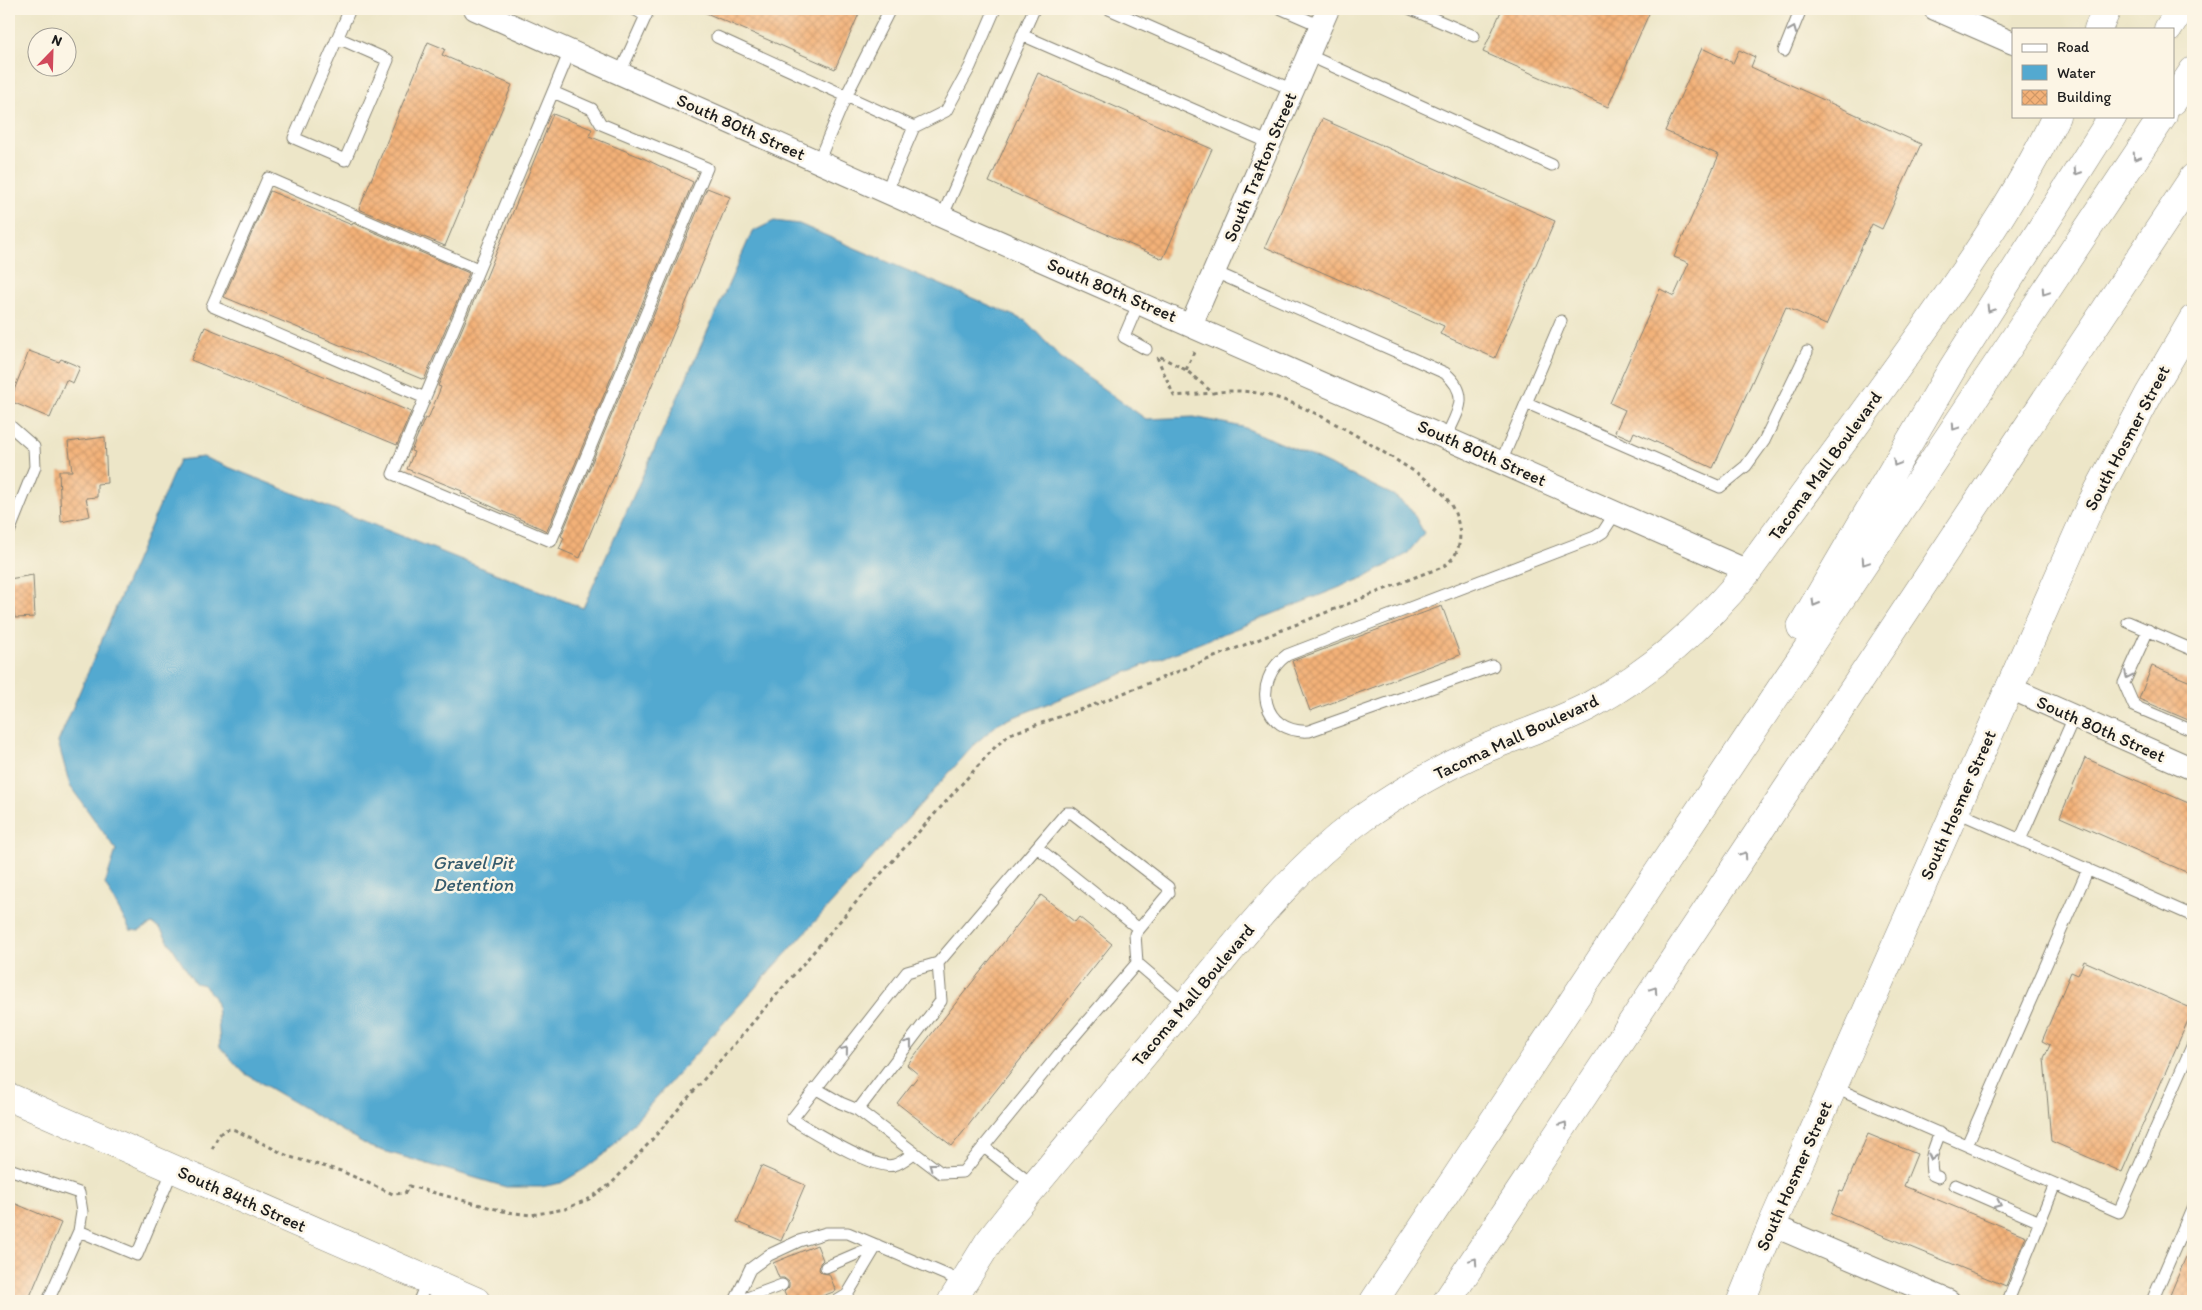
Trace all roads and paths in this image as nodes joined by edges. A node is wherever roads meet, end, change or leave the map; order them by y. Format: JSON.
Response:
{"nodes":[{"id":1,"x":350,"y":9,"type":"edge"},
{"id":2,"x":475,"y":9,"type":"edge"},
{"id":3,"x":634,"y":9,"type":"edge"},
{"id":4,"x":890,"y":9,"type":"edge"},
{"id":5,"x":995,"y":9,"type":"edge"},
{"id":6,"x":1034,"y":9,"type":"edge"},
{"id":7,"x":1109,"y":9,"type":"edge"},
{"id":8,"x":1282,"y":9,"type":"edge"},
{"id":9,"x":1411,"y":9,"type":"edge"},
{"id":10,"x":1801,"y":9,"type":"edge"},
{"id":11,"x":1935,"y":9,"type":"edge"},
{"id":12,"x":2107,"y":9,"type":"edge"},
{"id":13,"x":2181,"y":9,"type":"edge"},
{"id":14,"x":648,"y":12,"type":"edge"},
{"id":15,"x":1324,"y":17,"type":"edge"},
{"id":16,"x":2098,"y":28,"type":"edge"},
{"id":17,"x":2169,"y":28,"type":"edge"},
{"id":18,"x":1022,"y":35,"type":"junction"},
{"id":19,"x":1474,"y":36,"type":"dead end"},
{"id":20,"x":717,"y":37,"type":"dead end"},
{"id":21,"x":338,"y":38,"type":"junction"},
{"id":22,"x":2012,"y":43,"type":"edge"},
{"id":23,"x":570,"y":51,"type":"junction"},
{"id":24,"x":1784,"y":51,"type":"dead end"},
{"id":25,"x":1308,"y":55,"type":"junction"},
{"id":26,"x":2193,"y":71,"type":"edge"},
{"id":27,"x":620,"y":74,"type":"junction"},
{"id":28,"x":1293,"y":90,"type":"junction"},
{"id":29,"x":552,"y":92,"type":"junction"},
{"id":30,"x":846,"y":96,"type":"junction"},
{"id":31,"x":2174,"y":100,"type":"edge"},
{"id":32,"x":2055,"y":118,"type":"edge"},
{"id":33,"x":2112,"y":118,"type":"edge"},
{"id":34,"x":2162,"y":118,"type":"edge"},
{"id":35,"x":914,"y":127,"type":"junction"},
{"id":36,"x":1270,"y":143,"type":"junction"},
{"id":37,"x":818,"y":162,"type":"junction"},
{"id":38,"x":1552,"y":165,"type":"dead end"},
{"id":39,"x":2190,"y":184,"type":"edge"},
{"id":40,"x":886,"y":192,"type":"junction"},
{"id":41,"x":942,"y":217,"type":"junction"},
{"id":42,"x":478,"y":269,"type":"junction"},
{"id":43,"x":1215,"y":272,"type":"junction"},
{"id":44,"x":1139,"y":302,"type":"junction"},
{"id":45,"x":2193,"y":319,"type":"edge"},
{"id":46,"x":1561,"y":321,"type":"dead end"},
{"id":47,"x":1194,"y":335,"type":"junction"},
{"id":48,"x":1151,"y":351,"type":"junction"},
{"id":49,"x":1807,"y":352,"type":"dead end"},
{"id":50,"x":1186,"y":370,"type":"junction"},
{"id":51,"x":1213,"y":393,"type":"junction"},
{"id":52,"x":425,"y":398,"type":"junction"},
{"id":53,"x":1527,"y":403,"type":"junction"},
{"id":54,"x":9,"y":425,"type":"edge"},
{"id":55,"x":1446,"y":437,"type":"junction"},
{"id":56,"x":1501,"y":462,"type":"junction"},
{"id":57,"x":1616,"y":512,"type":"junction"},
{"id":58,"x":9,"y":532,"type":"edge"},
{"id":59,"x":1748,"y":571,"type":"junction"},
{"id":60,"x":2128,"y":622,"type":"dead end"},
{"id":61,"x":2148,"y":630,"type":"junction"},
{"id":62,"x":2193,"y":650,"type":"edge"},
{"id":63,"x":1493,"y":666,"type":"dead end"},
{"id":64,"x":2010,"y":688,"type":"junction"},
{"id":65,"x":2074,"y":717,"type":"junction"},
{"id":66,"x":2193,"y":731,"type":"edge"},
{"id":67,"x":2193,"y":770,"type":"edge"},
{"id":68,"x":1955,"y":811,"type":"junction"},
{"id":69,"x":2020,"y":840,"type":"junction"},
{"id":70,"x":1678,"y":841,"type":"junction"},
{"id":71,"x":1038,"y":848,"type":"junction"},
{"id":72,"x":2088,"y":869,"type":"junction"},
{"id":73,"x":2193,"y":916,"type":"edge"},
{"id":74,"x":1139,"y":929,"type":"junction"},
{"id":75,"x":938,"y":963,"type":"junction"},
{"id":76,"x":1136,"y":963,"type":"junction"},
{"id":77,"x":1185,"y":1004,"type":"junction"},
{"id":78,"x":2193,"y":1044,"type":"edge"},
{"id":79,"x":1833,"y":1087,"type":"junction"},
{"id":80,"x":815,"y":1088,"type":"junction"},
{"id":81,"x":9,"y":1097,"type":"edge"},
{"id":82,"x":858,"y":1110,"type":"junction"},
{"id":83,"x":1940,"y":1133,"type":"junction"},
{"id":84,"x":1967,"y":1145,"type":"junction"},
{"id":85,"x":984,"y":1147,"type":"junction"},
{"id":86,"x":212,"y":1148,"type":"dead end"},
{"id":87,"x":914,"y":1153,"type":"junction"},
{"id":88,"x":9,"y":1169,"type":"edge"},
{"id":89,"x":173,"y":1169,"type":"junction"},
{"id":90,"x":1938,"y":1178,"type":"dead end"},
{"id":91,"x":2055,"y":1184,"type":"junction"},
{"id":92,"x":1955,"y":1185,"type":"dead end"},
{"id":93,"x":1034,"y":1186,"type":"junction"},
{"id":94,"x":2193,"y":1206,"type":"edge"},
{"id":95,"x":2040,"y":1222,"type":"junction"},
{"id":96,"x":1772,"y":1226,"type":"junction"},
{"id":97,"x":79,"y":1231,"type":"junction"},
{"id":98,"x":877,"y":1246,"type":"junction"},
{"id":99,"x":826,"y":1267,"type":"dead end"},
{"id":100,"x":782,"y":1285,"type":"dead end"},
{"id":101,"x":423,"y":1291,"type":"edge"},
{"id":102,"x":958,"y":1292,"type":"edge"},
{"id":103,"x":1915,"y":1295,"type":"edge"},
{"id":104,"x":48,"y":1301,"type":"edge"},
{"id":105,"x":476,"y":1301,"type":"edge"},
{"id":106,"x":737,"y":1301,"type":"edge"},
{"id":107,"x":837,"y":1301,"type":"edge"},
{"id":108,"x":1374,"y":1301,"type":"edge"},
{"id":109,"x":1447,"y":1301,"type":"edge"},
{"id":110,"x":1741,"y":1301,"type":"edge"},
{"id":111,"x":1949,"y":1301,"type":"edge"},
{"id":112,"x":2008,"y":1301,"type":"edge"},
{"id":113,"x":2152,"y":1301,"type":"edge"}],
"edges":[{"from":1,"to":21,"type":"lane"},
{"from":2,"to":23,"type":"street","name":"South 80th Street"},
{"from":3,"to":14,"type":"lane"},
{"from":4,"to":30,"type":"lane"},
{"from":5,"to":35,"type":"lane"},
{"from":6,"to":18,"type":"lane"},
{"from":7,"to":28,"type":"lane"},
{"from":8,"to":15,"type":"lane"},
{"from":9,"to":19,"type":"lane"},
{"from":24,"to":10,"type":"lane","one_way":true},
{"from":11,"to":22,"type":"street"},
{"from":12,"to":16,"type":"main road"},
{"from":13,"to":17,"type":"main road"},
{"from":14,"to":27,"type":"lane"},
{"from":15,"to":25,"type":"street","name":"South Trafton Street"},
{"from":18,"to":36,"type":"lane"},
{"from":18,"to":41,"type":"lane"},
{"from":20,"to":30,"type":"lane"},
{"from":21,"to":21,"type":"lane"},
{"from":23,"to":27,"type":"street","name":"South 80th Street"},
{"from":23,"to":29,"type":"lane"},
{"from":25,"to":28,"type":"street","name":"South Trafton Street"},
{"from":25,"to":38,"type":"lane"},
{"from":26,"to":31,"type":"main road"},
{"from":27,"to":37,"type":"street","name":"South 80th Street"},
{"from":28,"to":36,"type":"street","name":"South Trafton Street"},
{"from":29,"to":42,"type":"lane"},
{"from":29,"to":52,"type":"lane"},
{"from":30,"to":35,"type":"lane"},
{"from":30,"to":37,"type":"lane"},
{"from":32,"to":59,"type":"main road","name":"Tacoma Mall Boulevard"},
{"from":33,"to":70,"type":"main road","one_way":true},
{"from":34,"to":70,"type":"main road","one_way":true},
{"from":35,"to":40,"type":"lane"},
{"from":36,"to":43,"type":"street","name":"South Trafton Street"},
{"from":37,"to":40,"type":"street","name":"South 80th Street"},
{"from":109,"to":39,"type":"main road","one_way":true},
{"from":40,"to":41,"type":"street","name":"South 80th Street"},
{"from":41,"to":44,"type":"street","name":"South 80th Street"},
{"from":42,"to":52,"type":"lane"},
{"from":42,"to":52,"type":"lane"},
{"from":43,"to":47,"type":"street","name":"South Trafton Street"},
{"from":43,"to":55,"type":"lane"},
{"from":44,"to":47,"type":"street","name":"South 80th Street"},
{"from":44,"to":48,"type":"lane"},
{"from":45,"to":64,"type":"main road","name":"South Hosmer Street"},
{"from":46,"to":53,"type":"lane"},
{"from":47,"to":50,"type":"path"},
{"from":47,"to":55,"type":"street","name":"South 80th Street"},
{"from":48,"to":50,"type":"path"},
{"from":48,"to":51,"type":"path"},
{"from":49,"to":53,"type":"lane"},
{"from":50,"to":51,"type":"path"},
{"from":51,"to":86,"type":"path"},
{"from":53,"to":56,"type":"lane"},
{"from":54,"to":58,"type":"lane"},
{"from":55,"to":56,"type":"street","name":"South 80th Street"},
{"from":56,"to":57,"type":"street","name":"South 80th Street"},
{"from":57,"to":59,"type":"street","name":"South 80th Street"},
{"from":57,"to":63,"type":"lane"},
{"from":59,"to":77,"type":"main road","name":"Tacoma Mall Boulevard"},
{"from":60,"to":61,"type":"lane"},
{"from":61,"to":62,"type":"lane"},
{"from":61,"to":66,"type":"lane","one_way":true},
{"from":64,"to":65,"type":"street","name":"South 80th Street"},
{"from":64,"to":68,"type":"main road","name":"South Hosmer Street"},
{"from":65,"to":67,"type":"street","name":"South 80th Street"},
{"from":65,"to":69,"type":"lane"},
{"from":68,"to":69,"type":"lane"},
{"from":68,"to":79,"type":"main road","name":"South Hosmer Street"},
{"from":69,"to":72,"type":"lane"},
{"from":70,"to":108,"type":"main road"},
{"from":71,"to":74,"type":"lane"},
{"from":71,"to":74,"type":"lane"},
{"from":71,"to":75,"type":"lane"},
{"from":72,"to":73,"type":"lane"},
{"from":72,"to":84,"type":"lane"},
{"from":74,"to":76,"type":"lane"},
{"from":80,"to":75,"type":"lane","one_way":true},
{"from":82,"to":75,"type":"lane","one_way":true},
{"from":76,"to":77,"type":"lane"},
{"from":76,"to":85,"type":"lane"},
{"from":77,"to":93,"type":"main road","name":"Tacoma Mall Boulevard"},
{"from":78,"to":91,"type":"lane"},
{"from":79,"to":83,"type":"lane"},
{"from":79,"to":96,"type":"main road","name":"South Hosmer Street"},
{"from":80,"to":82,"type":"lane"},
{"from":80,"to":87,"type":"lane"},
{"from":81,"to":89,"type":"main road","name":"South 84th Street"},
{"from":82,"to":87,"type":"lane"},
{"from":83,"to":84,"type":"lane"},
{"from":83,"to":90,"type":"lane","one_way":true},
{"from":84,"to":91,"type":"lane"},
{"from":85,"to":87,"type":"lane","one_way":true},
{"from":85,"to":93,"type":"lane"},
{"from":88,"to":97,"type":"lane"},
{"from":89,"to":97,"type":"lane"},
{"from":89,"to":101,"type":"main road","name":"South 84th Street"},
{"from":91,"to":95,"type":"lane"},
{"from":92,"to":95,"type":"lane","one_way":true},
{"from":93,"to":102,"type":"main road","name":"Tacoma Mall Boulevard"},
{"from":94,"to":113,"type":"lane"},
{"from":95,"to":112,"type":"lane"},
{"from":96,"to":103,"type":"street"},
{"from":96,"to":110,"type":"main road","name":"South Hosmer Street"},
{"from":97,"to":104,"type":"lane"},
{"from":98,"to":99,"type":"lane"},
{"from":98,"to":102,"type":"lane"},
{"from":98,"to":106,"type":"lane"},
{"from":98,"to":107,"type":"lane"},
{"from":100,"to":106,"type":"lane"},
{"from":101,"to":105,"type":"main road","name":"South 84th Street"},
{"from":103,"to":111,"type":"street"}]}
